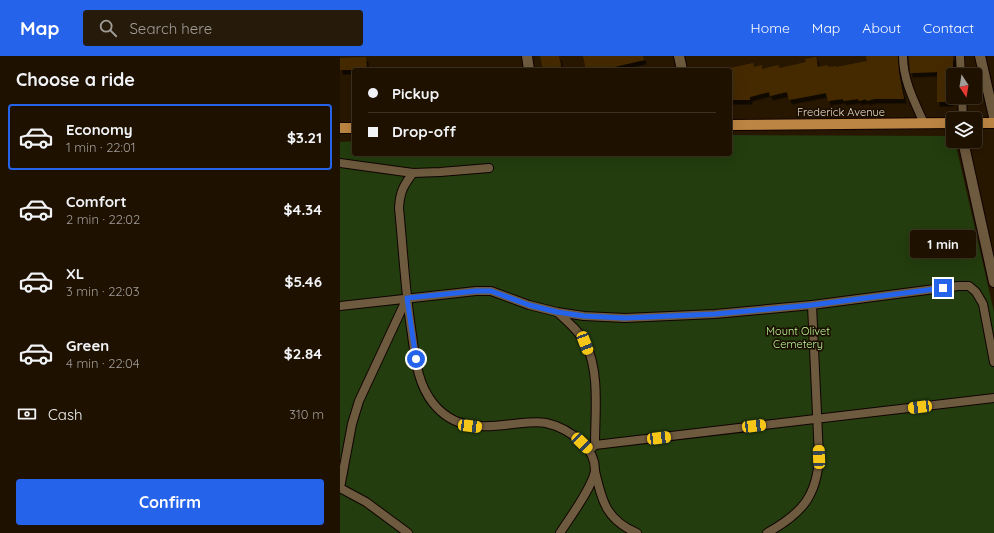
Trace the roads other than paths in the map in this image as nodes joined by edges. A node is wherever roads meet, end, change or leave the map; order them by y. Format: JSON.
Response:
{"nodes":[{"id":1,"x":526,"y":56,"type":"edge"},
{"id":2,"x":679,"y":56,"type":"edge"},
{"id":3,"x":903,"y":56,"type":"edge"},
{"id":4,"x":960,"y":56,"type":"edge"},
{"id":5,"x":980,"y":56,"type":"edge"},
{"id":6,"x":529,"y":68,"type":"edge"},
{"id":7,"x":682,"y":68,"type":"edge"},
{"id":8,"x":961,"y":68,"type":"edge"},
{"id":9,"x":994,"y":117,"type":"edge"},
{"id":10,"x":924,"y":123,"type":"junction"},
{"id":11,"x":946,"y":123,"type":"edge"},
{"id":12,"x":982,"y":123,"type":"edge"},
{"id":13,"x":994,"y":123,"type":"edge"},
{"id":14,"x":732,"y":125,"type":"edge"},
{"id":15,"x":340,"y":128,"type":"edge"},
{"id":16,"x":352,"y":128,"type":"edge"},
{"id":17,"x":965,"y":148,"type":"edge"},
{"id":18,"x":340,"y":164,"type":"edge"},
{"id":19,"x":489,"y":168,"type":"dead end"},
{"id":20,"x":413,"y":173,"type":"junction"},
{"id":21,"x":994,"y":282,"type":"edge"},
{"id":22,"x":407,"y":298,"type":"junction"},
{"id":23,"x":812,"y":305,"type":"junction"},
{"id":24,"x":340,"y":306,"type":"edge"},
{"id":25,"x":557,"y":312,"type":"junction"},
{"id":26,"x":994,"y":362,"type":"edge"},
{"id":27,"x":994,"y":398,"type":"edge"},
{"id":28,"x":818,"y":419,"type":"junction"},
{"id":29,"x":592,"y":447,"type":"junction"},
{"id":30,"x":595,"y":471,"type":"junction"},
{"id":31,"x":340,"y":488,"type":"edge"},
{"id":32,"x":408,"y":533,"type":"edge"},
{"id":33,"x":560,"y":533,"type":"edge"},
{"id":34,"x":637,"y":533,"type":"edge"},
{"id":35,"x":767,"y":533,"type":"edge"}],
"edges":[{"from":1,"to":6,"type":"street"},
{"from":2,"to":7,"type":"street"},
{"from":3,"to":10,"type":"lane"},
{"from":4,"to":8,"type":"lane"},
{"from":5,"to":9,"type":"street"},
{"from":10,"to":11,"type":"main road","name":"Frederick Avenue"},
{"from":10,"to":14,"type":"main road","name":"Frederick Avenue"},
{"from":12,"to":13,"type":"main road"},
{"from":15,"to":16,"type":"main road"},
{"from":17,"to":21,"type":"street"},
{"from":18,"to":20,"type":"lane"},
{"from":19,"to":20,"type":"lane"},
{"from":20,"to":22,"type":"lane"},
{"from":22,"to":24,"type":"lane"},
{"from":22,"to":25,"type":"lane"},
{"from":22,"to":29,"type":"lane"},
{"from":22,"to":31,"type":"lane"},
{"from":23,"to":25,"type":"lane"},
{"from":23,"to":26,"type":"lane"},
{"from":23,"to":28,"type":"lane"},
{"from":25,"to":29,"type":"lane"},
{"from":27,"to":28,"type":"lane"},
{"from":28,"to":29,"type":"lane"},
{"from":28,"to":35,"type":"lane"},
{"from":29,"to":30,"type":"lane"},
{"from":30,"to":33,"type":"lane"},
{"from":30,"to":34,"type":"lane"},
{"from":31,"to":32,"type":"lane"}]}
